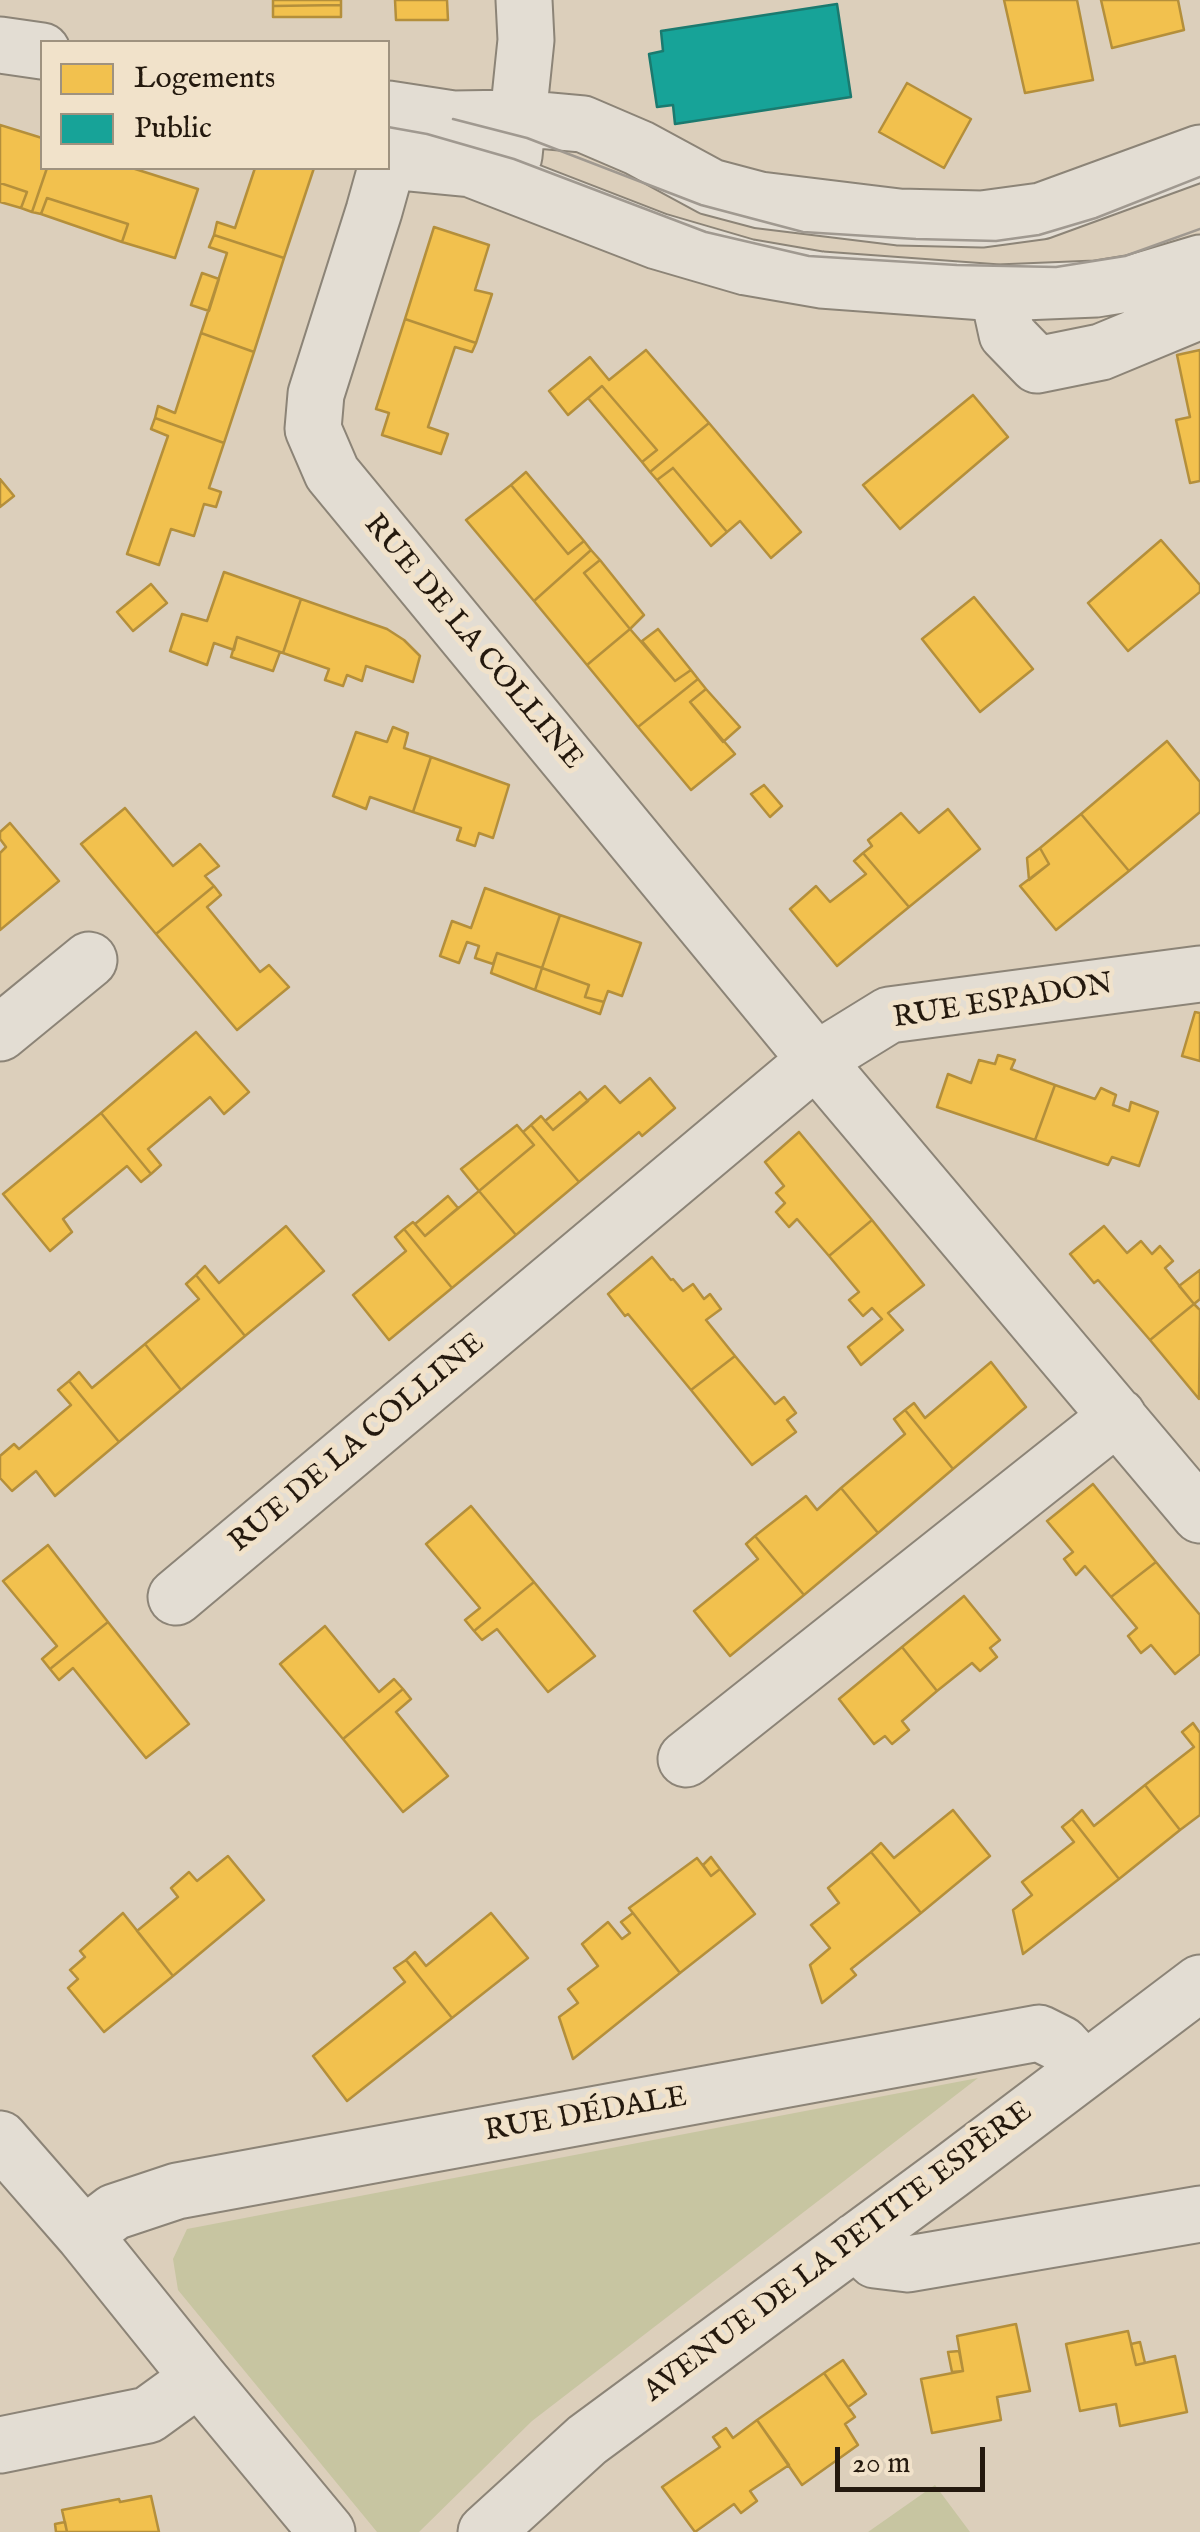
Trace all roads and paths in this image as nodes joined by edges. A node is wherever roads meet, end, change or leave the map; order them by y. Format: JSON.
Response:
{"nodes":[{"id":1,"x":524,"y":0,"type":"edge"},
{"id":2,"x":0,"y":45,"type":"edge"},
{"id":3,"x":40,"y":51,"type":"edge"},
{"id":4,"x":0,"y":70,"type":"edge"},
{"id":5,"x":40,"y":74,"type":"edge"},
{"id":6,"x":517,"y":118,"type":"junction"},
{"id":7,"x":390,"y":135,"type":"edge"},
{"id":8,"x":390,"y":137,"type":"edge"},
{"id":9,"x":1200,"y":154,"type":"edge"},
{"id":10,"x":382,"y":170,"type":"edge"},
{"id":11,"x":512,"y":184,"type":"junction"},
{"id":12,"x":1200,"y":262,"type":"edge"},
{"id":13,"x":998,"y":293,"type":"junction"},
{"id":14,"x":1200,"y":311,"type":"edge"},
{"id":15,"x":89,"y":960,"type":"dead end"},
{"id":16,"x":1200,"y":974,"type":"edge"},
{"id":17,"x":0,"y":1033,"type":"edge"},
{"id":18,"x":816,"y":1060,"type":"junction"},
{"id":19,"x":1118,"y":1416,"type":"junction"},
{"id":20,"x":1200,"y":1515,"type":"edge"},
{"id":21,"x":176,"y":1596,"type":"dead end"},
{"id":22,"x":686,"y":1759,"type":"dead end"},
{"id":23,"x":1200,"y":1982,"type":"edge"},
{"id":24,"x":1085,"y":2070,"type":"junction"},
{"id":25,"x":0,"y":2139,"type":"edge"},
{"id":26,"x":1200,"y":2214,"type":"edge"},
{"id":27,"x":84,"y":2235,"type":"junction"},
{"id":28,"x":856,"y":2240,"type":"junction"},
{"id":29,"x":198,"y":2378,"type":"junction"},
{"id":30,"x":0,"y":2445,"type":"edge"},
{"id":31,"x":327,"y":2532,"type":"edge"},
{"id":32,"x":486,"y":2532,"type":"edge"}],
"edges":[{"from":1,"to":6,"type":"street"},
{"from":2,"to":3,"type":"street"},
{"from":4,"to":5,"type":"street"},
{"from":6,"to":7,"type":"street"},
{"from":6,"to":9,"type":"street"},
{"from":6,"to":11,"type":"street"},
{"from":8,"to":11,"type":"street"},
{"from":10,"to":18,"type":"street","name":"RUE DE LA COLLINE"},
{"from":11,"to":13,"type":"street"},
{"from":12,"to":13,"type":"street"},
{"from":13,"to":14,"type":"street"},
{"from":15,"to":17,"type":"street"},
{"from":16,"to":18,"type":"street","name":"RUE ESPADON"},
{"from":18,"to":19,"type":"street","name":"RUE DE LA COLLINE"},
{"from":18,"to":21,"type":"street","name":"RUE DE LA COLLINE"},
{"from":19,"to":20,"type":"street","name":"RUE DE LA COLLINE"},
{"from":19,"to":22,"type":"street"},
{"from":23,"to":24,"type":"street","name":"AVENUE DE LA PETITE ESPÈRE"},
{"from":24,"to":27,"type":"street","name":"RUE DÉDALE"},
{"from":24,"to":28,"type":"street","name":"AVENUE DE LA PETITE ESPÈRE"},
{"from":25,"to":27,"type":"street"},
{"from":26,"to":28,"type":"street"},
{"from":27,"to":29,"type":"street"},
{"from":28,"to":32,"type":"street","name":"AVENUE DE LA PETITE ESPÈRE"},
{"from":29,"to":30,"type":"street"},
{"from":29,"to":31,"type":"street"}]}
